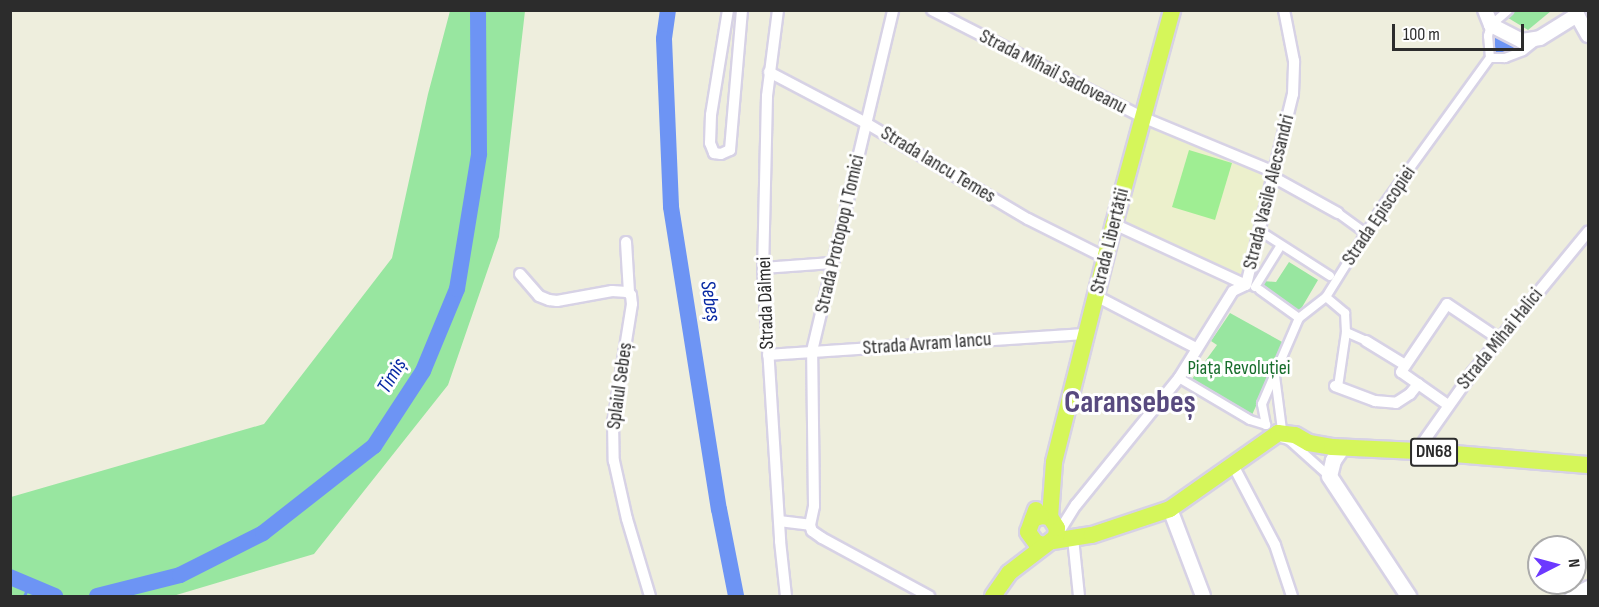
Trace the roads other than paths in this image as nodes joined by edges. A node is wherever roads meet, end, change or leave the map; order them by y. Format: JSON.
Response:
{"nodes":[{"id":1,"x":728,"y":10,"type":"edge"},
{"id":2,"x":742,"y":10,"type":"edge"},
{"id":3,"x":778,"y":10,"type":"edge"},
{"id":4,"x":893,"y":10,"type":"edge"},
{"id":5,"x":932,"y":10,"type":"edge"},
{"id":6,"x":1172,"y":10,"type":"edge"},
{"id":7,"x":1284,"y":10,"type":"edge"},
{"id":8,"x":1508,"y":10,"type":"edge"},
{"id":9,"x":1580,"y":13,"type":"edge"},
{"id":10,"x":1487,"y":15,"type":"edge"},
{"id":11,"x":1588,"y":35,"type":"edge"},
{"id":12,"x":1540,"y":38,"type":"junction"},
{"id":13,"x":1490,"y":58,"type":"junction"},
{"id":14,"x":769,"y":72,"type":"junction"},
{"id":15,"x":1142,"y":117,"type":"junction"},
{"id":16,"x":866,"y":123,"type":"junction"},
{"id":17,"x":1274,"y":174,"type":"junction"},
{"id":18,"x":1338,"y":213,"type":"joint"},
{"id":19,"x":1114,"y":224,"type":"junction"},
{"id":20,"x":1260,"y":231,"type":"junction"},
{"id":21,"x":1588,"y":232,"type":"edge"},
{"id":22,"x":1366,"y":233,"type":"junction"},
{"id":23,"x":626,"y":242,"type":"dead end"},
{"id":24,"x":1281,"y":245,"type":"junction"},
{"id":25,"x":1106,"y":258,"type":"junction"},
{"id":26,"x":832,"y":263,"type":"junction"},
{"id":27,"x":763,"y":268,"type":"junction"},
{"id":28,"x":520,"y":274,"type":"dead end"},
{"id":29,"x":1330,"y":276,"type":"dead end"},
{"id":30,"x":1254,"y":287,"type":"junction"},
{"id":31,"x":629,"y":293,"type":"junction"},
{"id":32,"x":1096,"y":296,"type":"junction"},
{"id":33,"x":1326,"y":297,"type":"junction"},
{"id":34,"x":1299,"y":318,"type":"junction"},
{"id":35,"x":1346,"y":332,"type":"junction"},
{"id":36,"x":1086,"y":334,"type":"junction"},
{"id":37,"x":1499,"y":339,"type":"junction"},
{"id":38,"x":1366,"y":341,"type":"joint"},
{"id":39,"x":1196,"y":348,"type":"junction"},
{"id":40,"x":812,"y":351,"type":"junction"},
{"id":41,"x":768,"y":355,"type":"junction"},
{"id":42,"x":1403,"y":369,"type":"junction"},
{"id":43,"x":1275,"y":375,"type":"junction"},
{"id":44,"x":1179,"y":378,"type":"junction"},
{"id":45,"x":1418,"y":384,"type":"junction"},
{"id":46,"x":1337,"y":386,"type":"joint"},
{"id":47,"x":1448,"y":405,"type":"junction"},
{"id":48,"x":1282,"y":433,"type":"junction"},
{"id":49,"x":1342,"y":447,"type":"junction"},
{"id":50,"x":1417,"y":451,"type":"junction"},
{"id":51,"x":1233,"y":465,"type":"junction"},
{"id":52,"x":1588,"y":465,"type":"edge"},
{"id":53,"x":1051,"y":473,"type":"junction"},
{"id":54,"x":1329,"y":476,"type":"junction"},
{"id":55,"x":1170,"y":509,"type":"junction"},
{"id":56,"x":779,"y":521,"type":"junction"},
{"id":57,"x":810,"y":525,"type":"junction"},
{"id":58,"x":1031,"y":526,"type":"junction"},
{"id":59,"x":1060,"y":533,"type":"junction"},
{"id":60,"x":1010,"y":573,"type":"junction"},
{"id":61,"x":1588,"y":588,"type":"edge"},
{"id":62,"x":650,"y":597,"type":"edge"},
{"id":63,"x":786,"y":597,"type":"edge"},
{"id":64,"x":929,"y":597,"type":"edge"},
{"id":65,"x":993,"y":597,"type":"edge"},
{"id":66,"x":1079,"y":597,"type":"edge"},
{"id":67,"x":1203,"y":597,"type":"edge"},
{"id":68,"x":1292,"y":597,"type":"edge"},
{"id":69,"x":1408,"y":597,"type":"edge"},
{"id":70,"x":1573,"y":597,"type":"edge"}],
"edges":[{"from":1,"to":2,"type":"street"},
{"from":3,"to":14,"type":"street","name":"Strada Dâlmei"},
{"from":4,"to":16,"type":"street","name":"Strada Protopop I Tomici"},
{"from":5,"to":15,"type":"street","name":"Strada Mihail Sadoveanu"},
{"from":6,"to":15,"type":"main road","name":"Strada Libertății"},
{"from":7,"to":17,"type":"street","name":"Strada Vasile Alecsandri"},
{"from":8,"to":10,"type":"street"},
{"from":9,"to":11,"type":"street"},
{"from":9,"to":12,"type":"street"},
{"from":10,"to":12,"type":"street"},
{"from":10,"to":13,"type":"street"},
{"from":12,"to":13,"type":"street"},
{"from":13,"to":22,"type":"street","name":"Strada Episcopiei"},
{"from":14,"to":16,"type":"street","name":"Strada Iancu Temes"},
{"from":14,"to":27,"type":"street","name":"Strada Dâlmei"},
{"from":15,"to":17,"type":"street","name":"Strada Mihail Sadoveanu"},
{"from":15,"to":19,"type":"main road","name":"Strada Libertății"},
{"from":16,"to":25,"type":"street","name":"Strada Iancu Temes"},
{"from":16,"to":26,"type":"street","name":"Strada Protopop I Tomici"},
{"from":17,"to":18,"type":"street","name":"Strada Mihail Sadoveanu"},
{"from":17,"to":20,"type":"street","name":"Strada Vasile Alecsandri"},
{"from":18,"to":22,"type":"street"},
{"from":19,"to":25,"type":"main road","name":"Strada Libertății"},
{"from":19,"to":30,"type":"street"},
{"from":20,"to":24,"type":"street"},
{"from":20,"to":30,"type":"street","name":"Strada Vasile Alecsandri"},
{"from":21,"to":37,"type":"street","name":"Strada Mihai Halici"},
{"from":22,"to":33,"type":"street","name":"Strada Episcopiei"},
{"from":23,"to":31,"type":"street","name":"Splaiul Sebeș"},
{"from":24,"to":29,"type":"street"},
{"from":24,"to":30,"type":"street"},
{"from":25,"to":32,"type":"main road","name":"Strada Libertății"},
{"from":26,"to":27,"type":"street"},
{"from":26,"to":40,"type":"street","name":"Strada Protopop I Tomici"},
{"from":27,"to":41,"type":"street","name":"Strada Dâlmei"},
{"from":28,"to":31,"type":"street"},
{"from":30,"to":34,"type":"street"},
{"from":30,"to":39,"type":"street","name":"Strada Vasile Alecsandri"},
{"from":31,"to":62,"type":"street","name":"Splaiul Sebeș"},
{"from":32,"to":36,"type":"main road","name":"Strada Libertății"},
{"from":32,"to":39,"type":"street"},
{"from":33,"to":34,"type":"street","name":"Strada Episcopiei"},
{"from":33,"to":35,"type":"street"},
{"from":34,"to":43,"type":"street","name":"Strada Episcopiei"},
{"from":35,"to":38,"type":"street"},
{"from":35,"to":46,"type":"street"},
{"from":36,"to":40,"type":"street","name":"Strada Avram Iancu"},
{"from":36,"to":53,"type":"main road","name":"Strada Libertății"},
{"from":37,"to":42,"type":"street"},
{"from":37,"to":47,"type":"street","name":"Strada Mihai Halici"},
{"from":38,"to":42,"type":"street"},
{"from":39,"to":44,"type":"street","name":"Strada Vasile Alecsandri"},
{"from":40,"to":41,"type":"street","name":"Strada Avram Iancu"},
{"from":40,"to":57,"type":"street","name":"Strada Protopop I Tomici"},
{"from":41,"to":56,"type":"street","name":"Strada Dâlmei"},
{"from":42,"to":45,"type":"street"},
{"from":43,"to":44,"type":"street","name":"Strada Episcopiei"},
{"from":43,"to":48,"type":"street"},
{"from":44,"to":59,"type":"street","name":"Strada Vasile Alecsandri"},
{"from":45,"to":46,"type":"street"},
{"from":45,"to":47,"type":"street"},
{"from":47,"to":50,"type":"street","name":"Strada Mihai Halici"},
{"from":48,"to":49,"type":"main road","number":"DN68"},
{"from":48,"to":51,"type":"main road"},
{"from":48,"to":54,"type":"street"},
{"from":49,"to":50,"type":"main road","number":"DN68"},
{"from":49,"to":54,"type":"main road"},
{"from":50,"to":52,"type":"main road","number":"DN68"},
{"from":51,"to":55,"type":"main road"},
{"from":51,"to":68,"type":"street"},
{"from":53,"to":58,"type":"main road","name":"Strada Libertății"},
{"from":53,"to":59,"type":"main road","name":"Strada Libertății"},
{"from":54,"to":69,"type":"main road"},
{"from":55,"to":59,"type":"main road"},
{"from":55,"to":67,"type":"street"},
{"from":56,"to":57,"type":"street"},
{"from":56,"to":63,"type":"street","name":"Strada Dâlmei"},
{"from":57,"to":64,"type":"street"},
{"from":58,"to":59,"type":"main road"},
{"from":58,"to":59,"type":"main road"},
{"from":58,"to":60,"type":"main road","name":"Strada Libertății"},
{"from":59,"to":60,"type":"main road"},
{"from":59,"to":66,"type":"street"},
{"from":60,"to":65,"type":"main road"},
{"from":61,"to":70,"type":"main road"}]}
